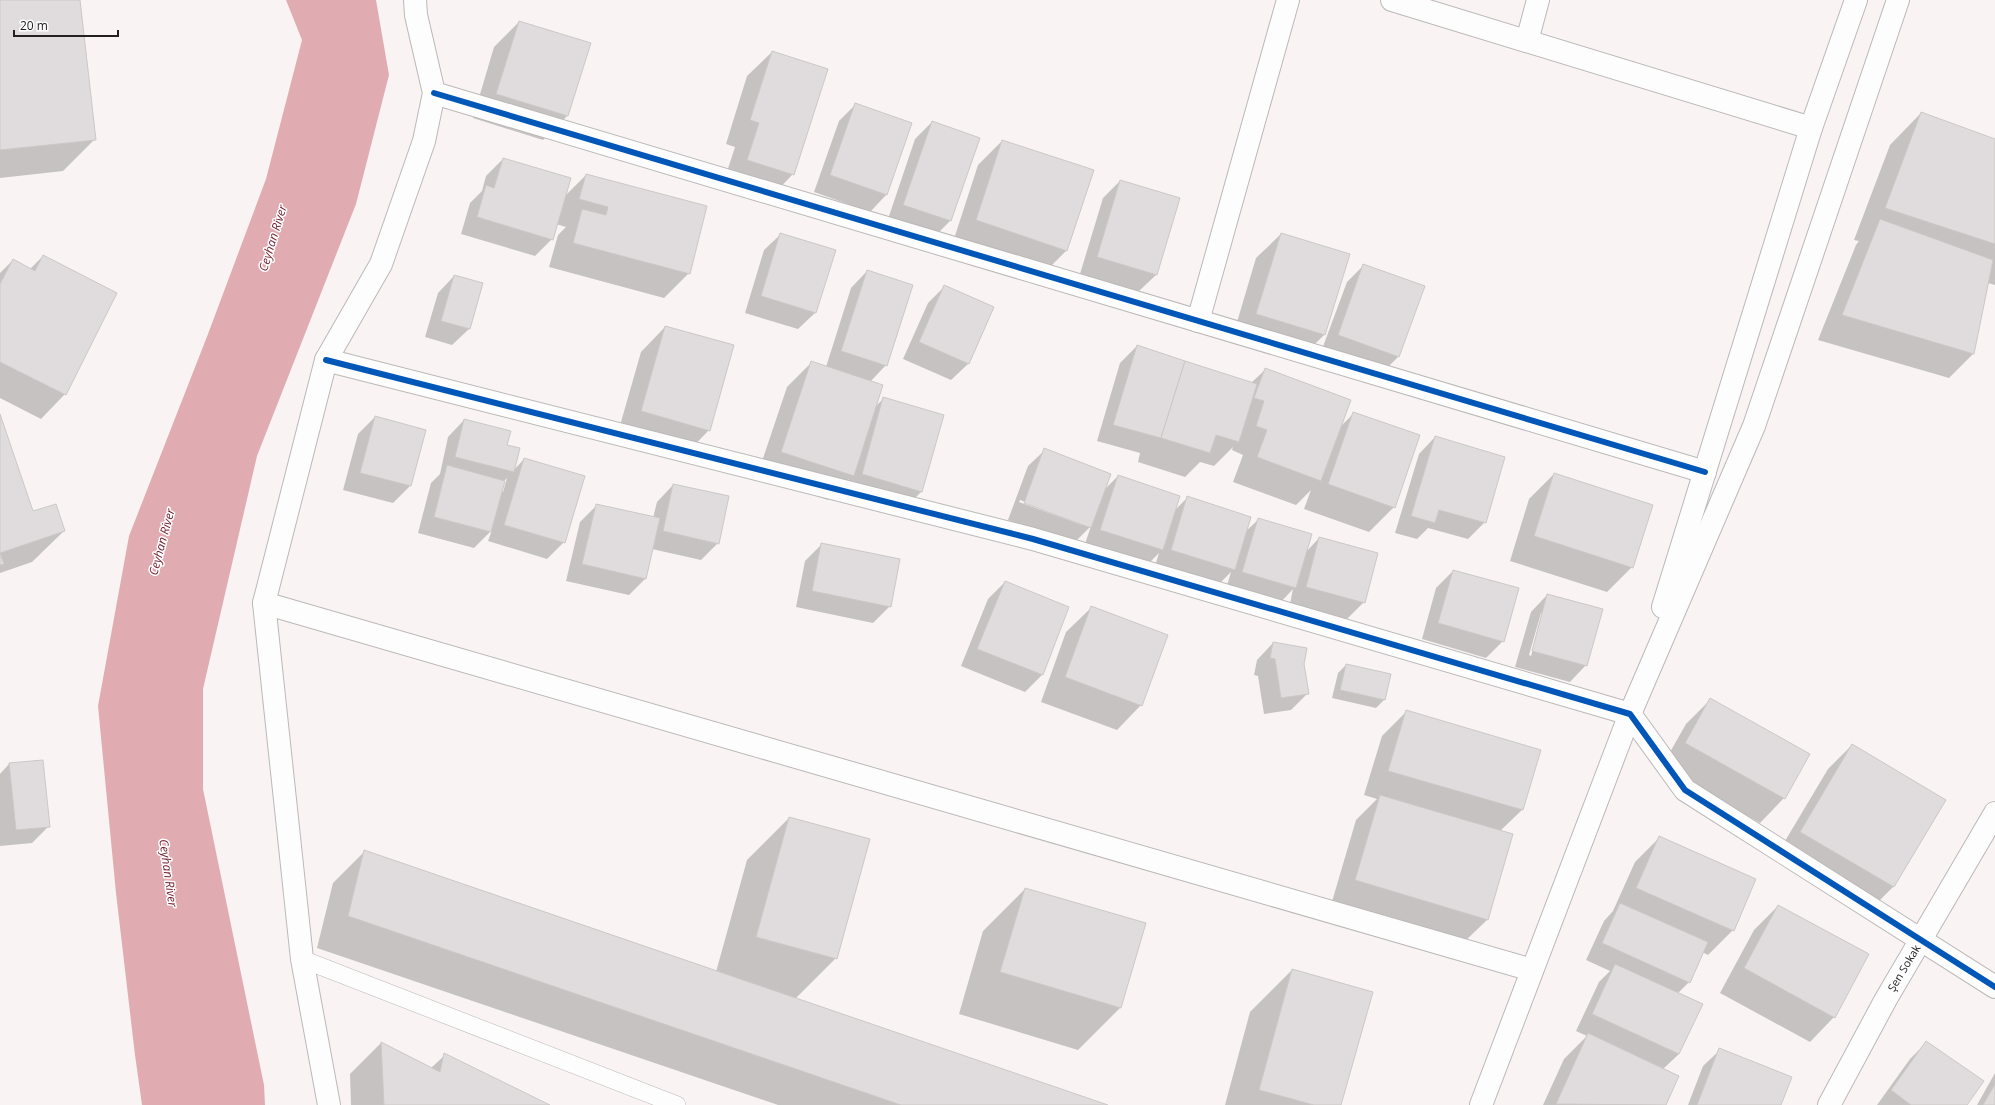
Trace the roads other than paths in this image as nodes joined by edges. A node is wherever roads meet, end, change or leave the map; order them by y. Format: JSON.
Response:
{"nodes":[{"id":1,"x":415,"y":0,"type":"edge"},
{"id":2,"x":1288,"y":0,"type":"edge"},
{"id":3,"x":1392,"y":0,"type":"edge"},
{"id":4,"x":1538,"y":0,"type":"edge"},
{"id":5,"x":1856,"y":0,"type":"edge"},
{"id":6,"x":1898,"y":0,"type":"edge"},
{"id":7,"x":1527,"y":41,"type":"junction"},
{"id":8,"x":434,"y":93,"type":"junction"},
{"id":9,"x":1811,"y":128,"type":"junction"},
{"id":10,"x":1198,"y":321,"type":"junction"},
{"id":11,"x":326,"y":360,"type":"junction"},
{"id":12,"x":1705,"y":472,"type":"junction"},
{"id":13,"x":264,"y":603,"type":"junction"},
{"id":14,"x":1630,"y":714,"type":"junction"},
{"id":15,"x":1995,"y":813,"type":"edge"},
{"id":16,"x":1922,"y":939,"type":"junction"},
{"id":17,"x":302,"y":959,"type":"junction"},
{"id":18,"x":1532,"y":970,"type":"junction"},
{"id":19,"x":1995,"y":986,"type":"edge"},
{"id":20,"x":329,"y":1105,"type":"edge"},
{"id":21,"x":677,"y":1105,"type":"edge"},
{"id":22,"x":1481,"y":1105,"type":"edge"},
{"id":23,"x":1829,"y":1105,"type":"edge"}],
"edges":[{"from":1,"to":8,"type":"street"},
{"from":2,"to":10,"type":"street"},
{"from":3,"to":7,"type":"street"},
{"from":4,"to":7,"type":"street"},
{"from":5,"to":9,"type":"street"},
{"from":6,"to":14,"type":"street"},
{"from":7,"to":9,"type":"street"},
{"from":8,"to":10,"type":"street"},
{"from":8,"to":11,"type":"street"},
{"from":9,"to":12,"type":"street"},
{"from":10,"to":12,"type":"street"},
{"from":11,"to":13,"type":"street"},
{"from":11,"to":14,"type":"street"},
{"from":12,"to":14,"type":"street"},
{"from":13,"to":17,"type":"street"},
{"from":13,"to":18,"type":"street"},
{"from":14,"to":16,"type":"street"},
{"from":14,"to":18,"type":"street"},
{"from":15,"to":16,"type":"street","name":"Şen Sokak"},
{"from":16,"to":19,"type":"street"},
{"from":16,"to":23,"type":"street","name":"Şen Sokak"},
{"from":17,"to":20,"type":"street"},
{"from":17,"to":21,"type":"lane"},
{"from":18,"to":22,"type":"street"}]}
